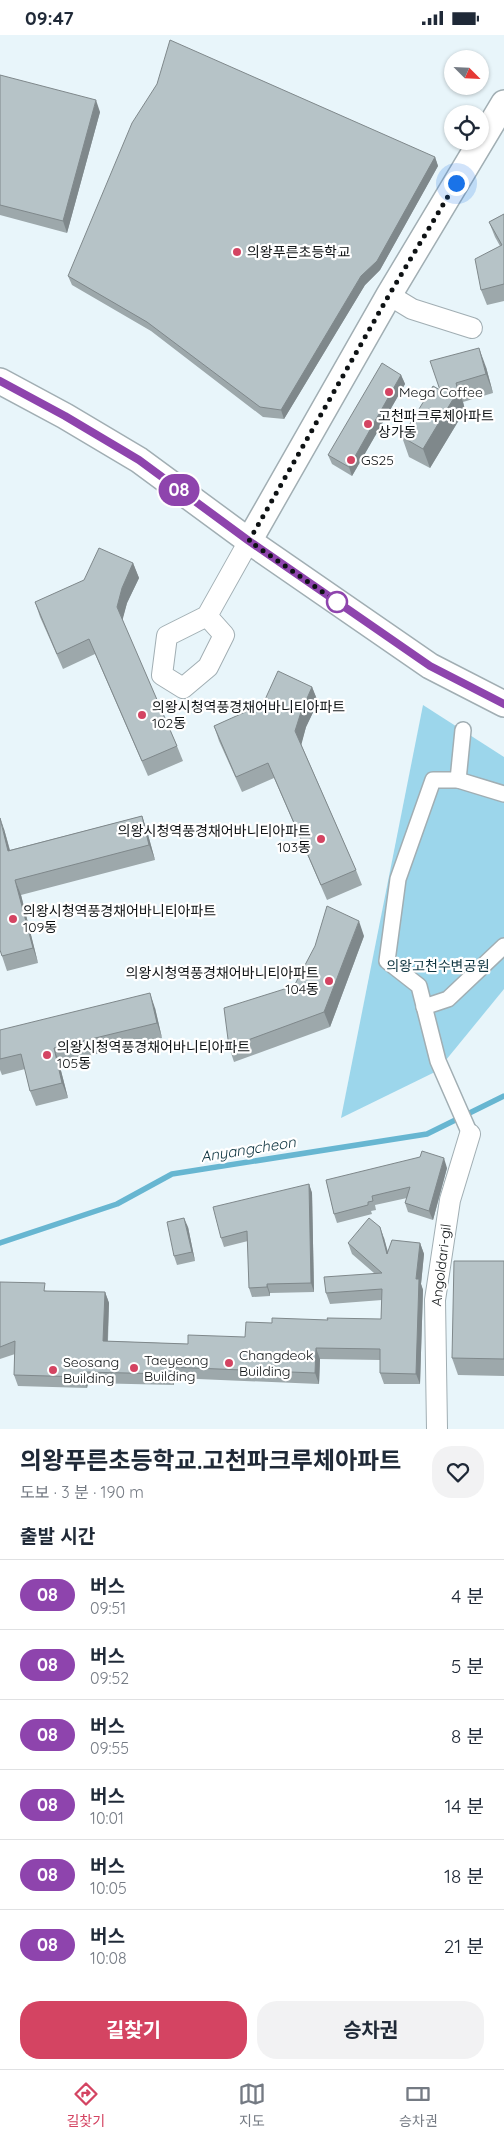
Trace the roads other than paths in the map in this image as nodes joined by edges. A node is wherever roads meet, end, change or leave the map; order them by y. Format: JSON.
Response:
{"nodes":[{"id":1,"x":504,"y":103,"type":"edge"},
{"id":2,"x":389,"y":295,"type":"junction"},
{"id":3,"x":472,"y":328,"type":"dead end"},
{"id":4,"x":0,"y":381,"type":"edge"},
{"id":5,"x":249,"y":541,"type":"junction"},
{"id":6,"x":207,"y":616,"type":"dead end"},
{"id":7,"x":504,"y":704,"type":"edge"},
{"id":8,"x":463,"y":730,"type":"dead end"},
{"id":9,"x":458,"y":780,"type":"junction"},
{"id":10,"x":504,"y":794,"type":"edge"},
{"id":11,"x":504,"y":946,"type":"edge"},
{"id":12,"x":424,"y":1007,"type":"junction"},
{"id":13,"x":470,"y":1134,"type":"joint"},
{"id":14,"x":437,"y":1429,"type":"edge"}],
"edges":[{"from":1,"to":2,"type":"street"},
{"from":2,"to":3,"type":"street"},
{"from":2,"to":5,"type":"street"},
{"from":4,"to":5,"type":"street"},
{"from":5,"to":6,"type":"street"},
{"from":5,"to":7,"type":"street"},
{"from":8,"to":9,"type":"street"},
{"from":9,"to":10,"type":"street"},
{"from":9,"to":12,"type":"street"},
{"from":11,"to":12,"type":"street"},
{"from":12,"to":13,"type":"street"},
{"from":13,"to":14,"type":"street","name":"Angoldari-gil"}]}
